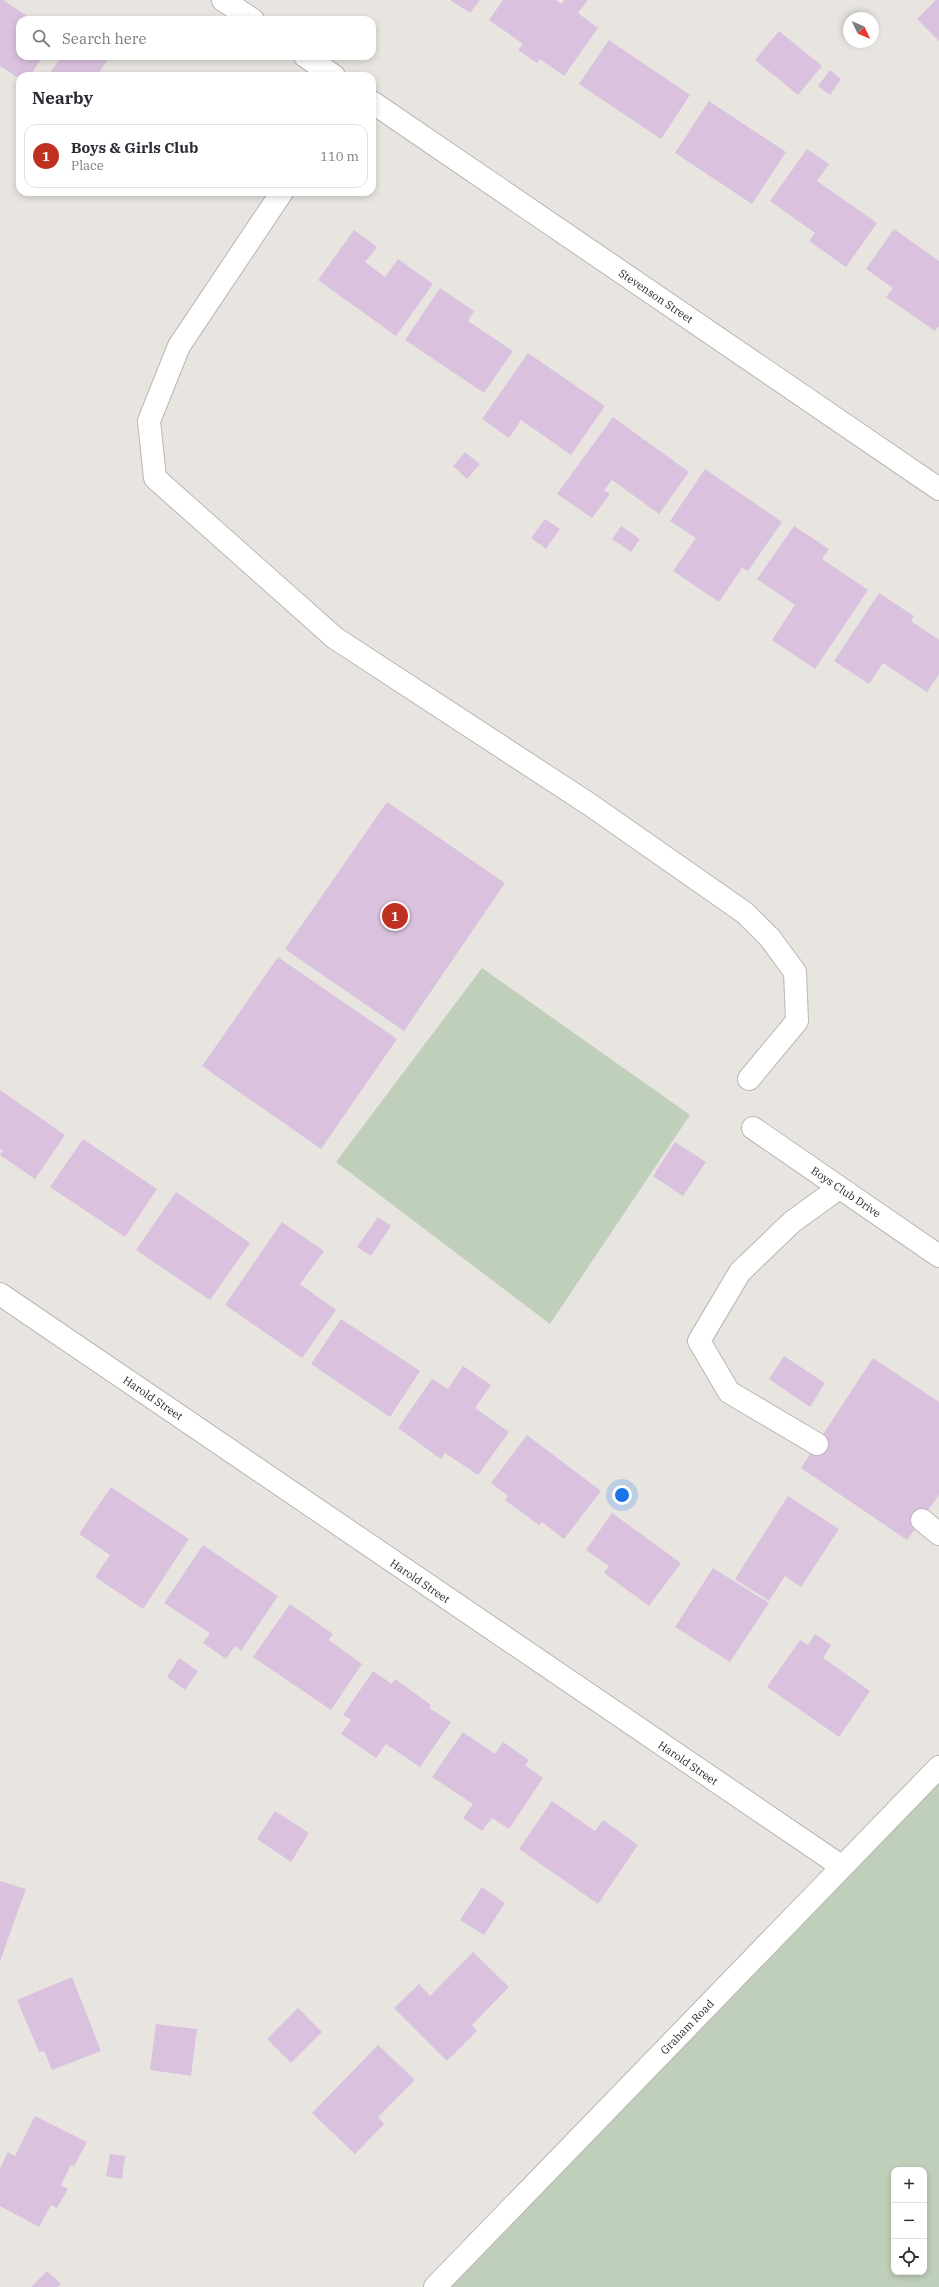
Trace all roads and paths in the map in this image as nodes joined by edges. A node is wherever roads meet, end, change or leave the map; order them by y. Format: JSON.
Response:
{"nodes":[{"id":1,"x":224,"y":0,"type":"edge"},
{"id":2,"x":247,"y":16,"type":"edge"},
{"id":3,"x":311,"y":60,"type":"edge"},
{"id":4,"x":328,"y":72,"type":"edge"},
{"id":5,"x":376,"y":105,"type":"edge"},
{"id":6,"x":279,"y":196,"type":"edge"},
{"id":7,"x":939,"y":489,"type":"edge"},
{"id":8,"x":749,"y":1079,"type":"dead end"},
{"id":9,"x":753,"y":1128,"type":"dead end"},
{"id":10,"x":839,"y":1188,"type":"junction"},
{"id":11,"x":939,"y":1256,"type":"edge"},
{"id":12,"x":0,"y":1294,"type":"edge"},
{"id":13,"x":816,"y":1444,"type":"dead end"},
{"id":14,"x":922,"y":1520,"type":"dead end"},
{"id":15,"x":939,"y":1534,"type":"edge"},
{"id":16,"x":939,"y":1767,"type":"edge"},
{"id":17,"x":841,"y":1866,"type":"junction"},
{"id":18,"x":435,"y":2287,"type":"edge"}],
"edges":[{"from":1,"to":2,"type":"street"},
{"from":3,"to":4,"type":"street"},
{"from":5,"to":7,"type":"street","name":"Stevenson Street"},
{"from":6,"to":8,"type":"street"},
{"from":9,"to":10,"type":"street","name":"Boys Club Drive"},
{"from":10,"to":11,"type":"street","name":"Boys Club Drive"},
{"from":10,"to":13,"type":"street"},
{"from":12,"to":17,"type":"street","name":"Harold Street"},
{"from":14,"to":15,"type":"street"},
{"from":16,"to":17,"type":"street","name":"Graham Road"},
{"from":17,"to":18,"type":"street","name":"Graham Road"}]}
